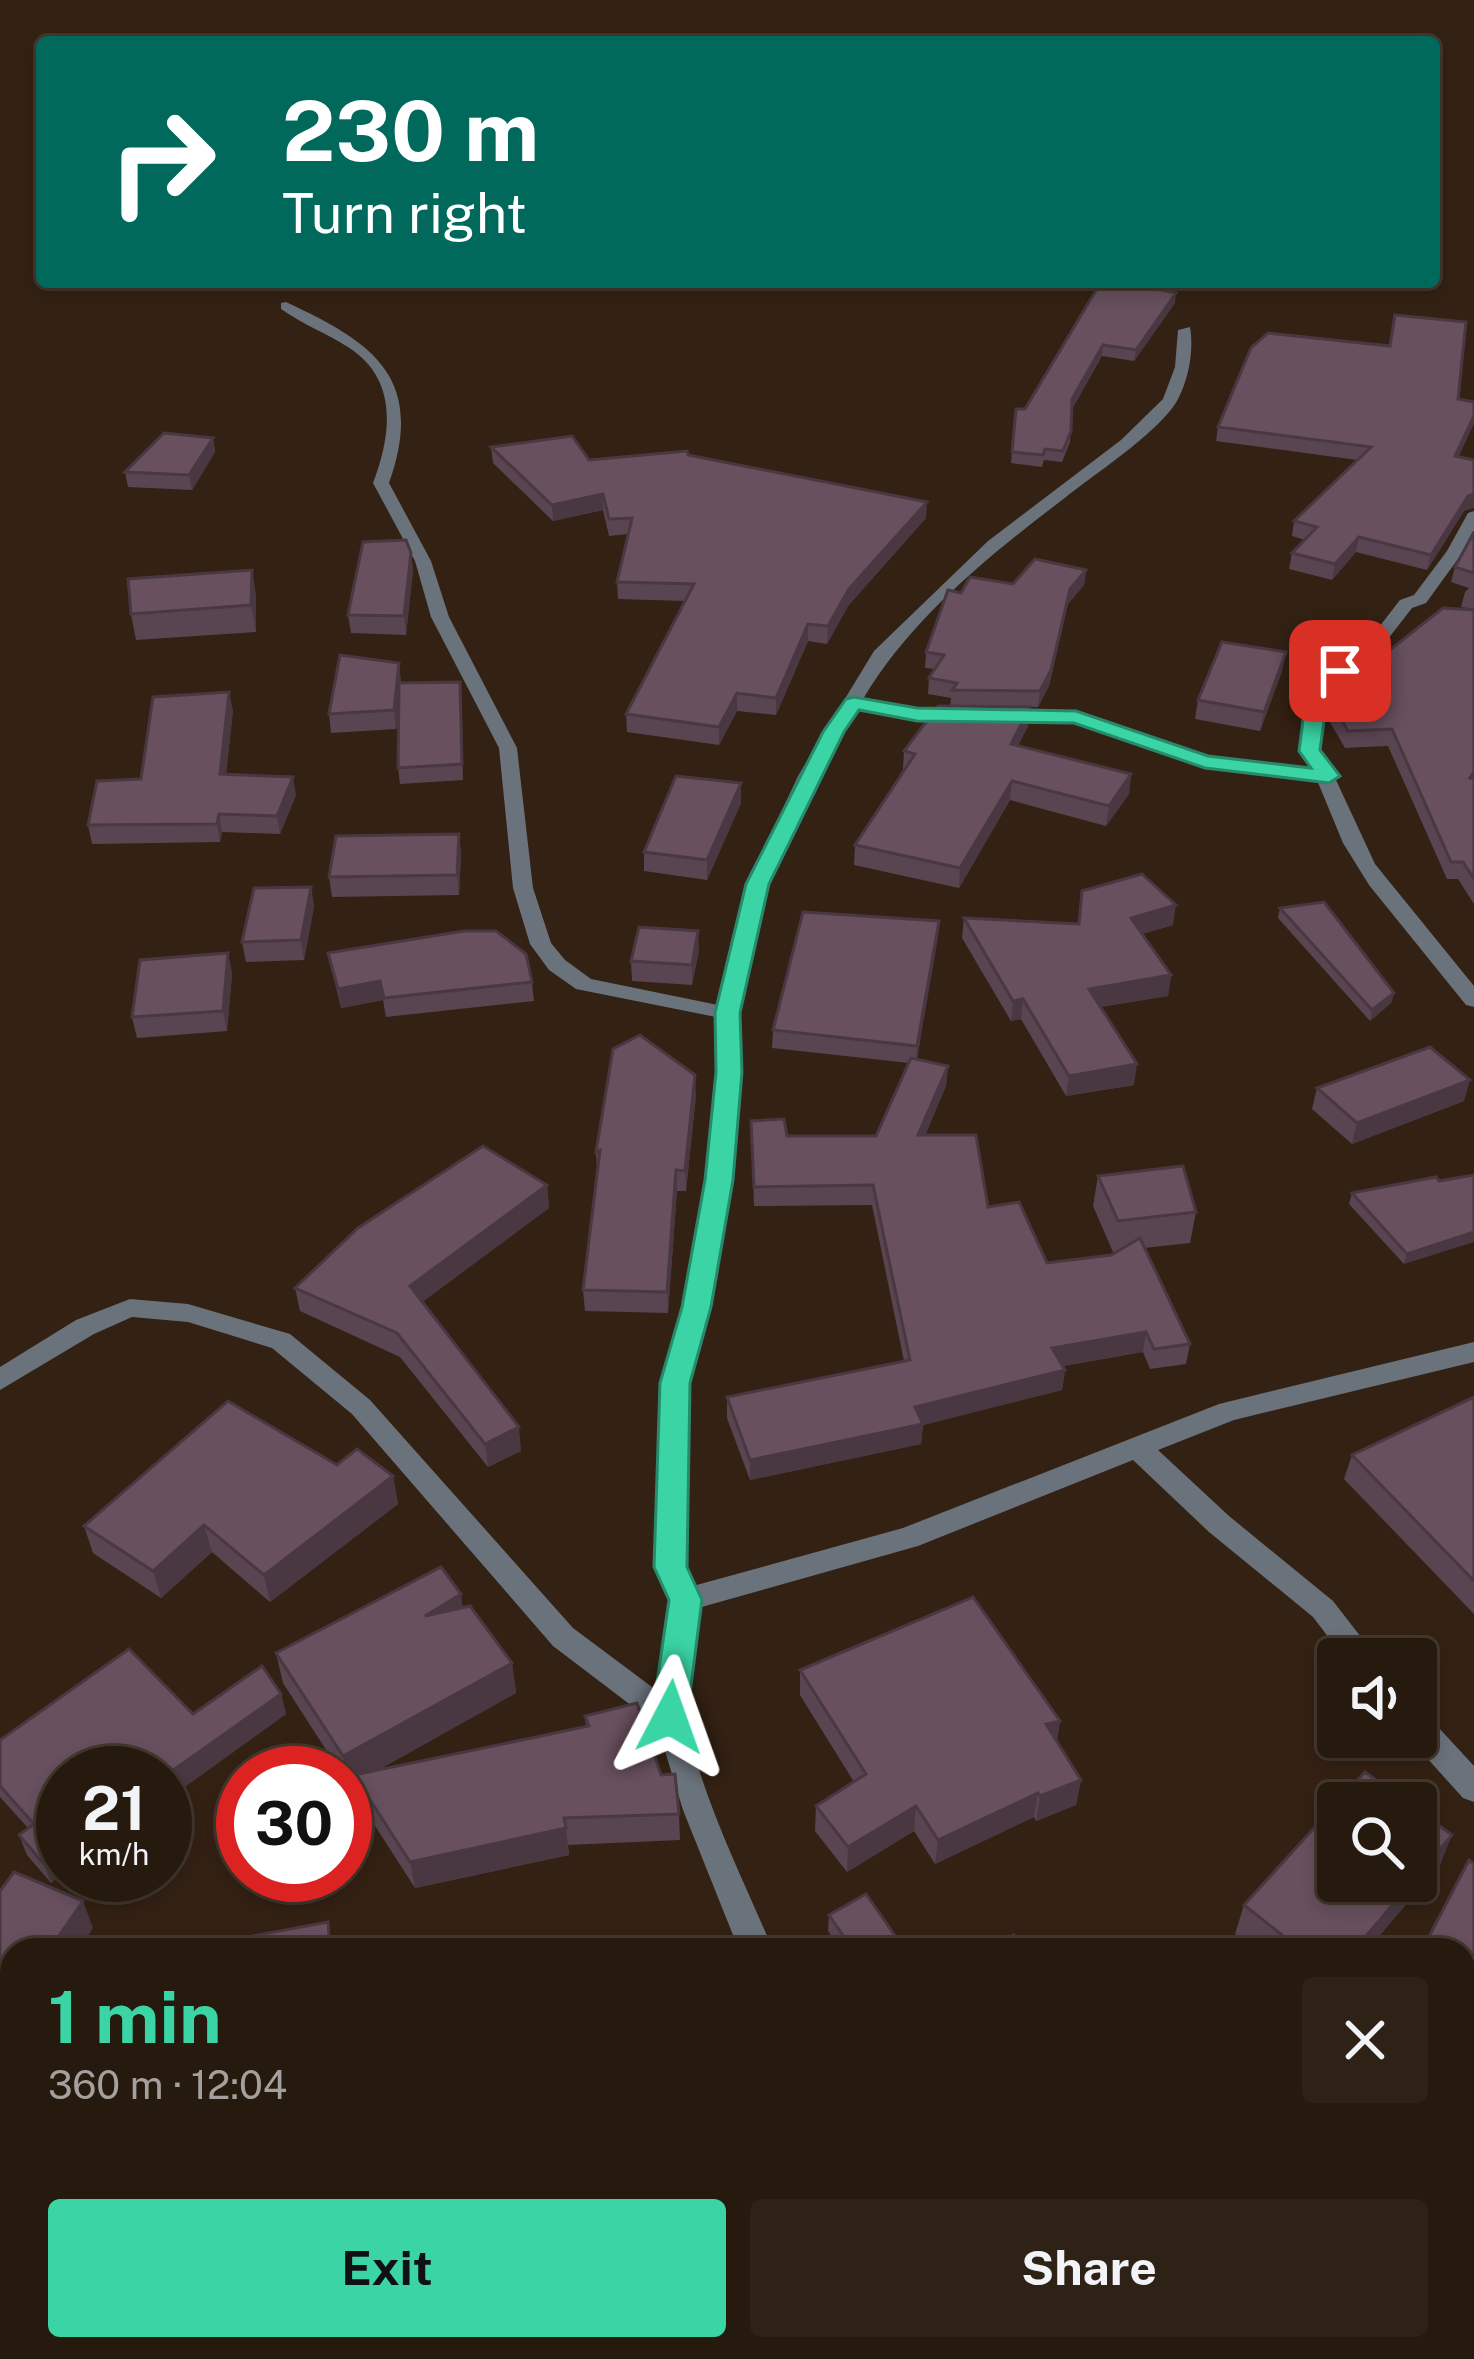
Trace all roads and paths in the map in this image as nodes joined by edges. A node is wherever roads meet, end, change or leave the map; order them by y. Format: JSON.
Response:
{"nodes":[{"id":1,"x":286,"y":306,"type":"dead end"},
{"id":2,"x":1185,"y":330,"type":"dead end"},
{"id":3,"x":1474,"y":516,"type":"edge"},
{"id":4,"x":1428,"y":610,"type":"dead end"},
{"id":5,"x":1405,"y":611,"type":"junction"},
{"id":6,"x":854,"y":703,"type":"junction"},
{"id":7,"x":1329,"y":776,"type":"junction"},
{"id":8,"x":1474,"y":1000,"type":"edge"},
{"id":9,"x":727,"y":1013,"type":"junction"},
{"id":10,"x":1474,"y":1352,"type":"edge"},
{"id":11,"x":0,"y":1380,"type":"edge"},
{"id":12,"x":1138,"y":1448,"type":"junction"},
{"id":13,"x":685,"y":1600,"type":"junction"},
{"id":14,"x":1346,"y":1638,"type":"edge"},
{"id":15,"x":670,"y":1717,"type":"junction"},
{"id":16,"x":1437,"y":1747,"type":"edge"},
{"id":17,"x":1474,"y":1788,"type":"edge"},
{"id":18,"x":751,"y":1938,"type":"edge"}],
"edges":[{"from":1,"to":9,"type":"street"},
{"from":2,"to":6,"type":"street"},
{"from":3,"to":5,"type":"street"},
{"from":4,"to":5,"type":"street"},
{"from":5,"to":7,"type":"street"},
{"from":6,"to":7,"type":"street"},
{"from":6,"to":9,"type":"street"},
{"from":7,"to":8,"type":"street"},
{"from":9,"to":13,"type":"street"},
{"from":10,"to":12,"type":"street"},
{"from":11,"to":15,"type":"street"},
{"from":12,"to":13,"type":"street"},
{"from":12,"to":14,"type":"street"},
{"from":13,"to":15,"type":"street"},
{"from":15,"to":18,"type":"street"},
{"from":16,"to":17,"type":"street"}]}
